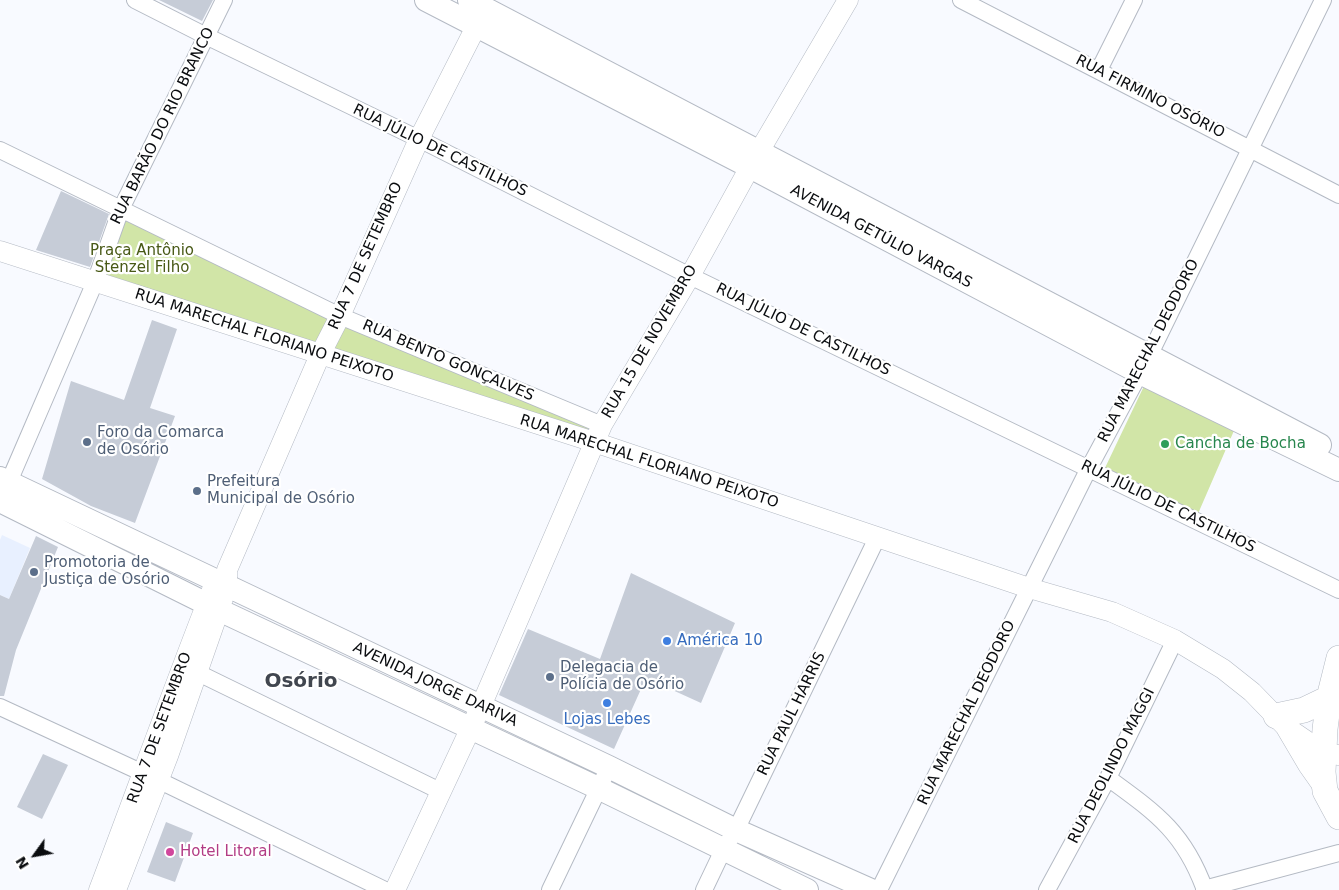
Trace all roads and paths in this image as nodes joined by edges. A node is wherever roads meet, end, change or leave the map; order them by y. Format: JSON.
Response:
{"nodes":[{"id":1,"x":135,"y":0,"type":"edge"},
{"id":2,"x":224,"y":0,"type":"edge"},
{"id":3,"x":426,"y":0,"type":"edge"},
{"id":4,"x":848,"y":0,"type":"edge"},
{"id":5,"x":961,"y":0,"type":"edge"},
{"id":6,"x":1134,"y":0,"type":"edge"},
{"id":7,"x":1323,"y":0,"type":"edge"},
{"id":8,"x":480,"y":8,"type":"edge"},
{"id":9,"x":206,"y":36,"type":"junction"},
{"id":10,"x":1099,"y":70,"type":"junction"},
{"id":11,"x":419,"y":139,"type":"junction"},
{"id":12,"x":1250,"y":148,"type":"junction"},
{"id":13,"x":0,"y":150,"type":"edge"},
{"id":14,"x":755,"y":159,"type":"junction"},
{"id":15,"x":1339,"y":195,"type":"edge"},
{"id":16,"x":121,"y":209,"type":"junction"},
{"id":17,"x":0,"y":251,"type":"edge"},
{"id":18,"x":690,"y":276,"type":"junction"},
{"id":19,"x":94,"y":282,"type":"junction"},
{"id":20,"x":340,"y":316,"type":"junction"},
{"id":21,"x":320,"y":355,"type":"junction"},
{"id":22,"x":1144,"y":365,"type":"junction"},
{"id":23,"x":1278,"y":432,"type":"junction"},
{"id":24,"x":598,"y":434,"type":"junction"},
{"id":25,"x":1339,"y":454,"type":"edge"},
{"id":26,"x":1089,"y":468,"type":"junction"},
{"id":27,"x":1339,"y":470,"type":"edge"},
{"id":28,"x":2,"y":493,"type":"edge"},
{"id":29,"x":877,"y":538,"type":"junction"},
{"id":30,"x":223,"y":579,"type":"junction"},
{"id":31,"x":1030,"y":588,"type":"junction"},
{"id":32,"x":1339,"y":590,"type":"edge"},
{"id":33,"x":212,"y":607,"type":"junction"},
{"id":34,"x":1175,"y":640,"type":"junction"},
{"id":35,"x":1339,"y":658,"type":"edge"},
{"id":36,"x":189,"y":669,"type":"junction"},
{"id":37,"x":1329,"y":698,"type":"junction"},
{"id":38,"x":481,"y":706,"type":"junction"},
{"id":39,"x":0,"y":707,"type":"edge"},
{"id":40,"x":1281,"y":721,"type":"junction"},
{"id":41,"x":471,"y":728,"type":"junction"},
{"id":42,"x":1332,"y":754,"type":"edge"},
{"id":43,"x":609,"y":767,"type":"junction"},
{"id":44,"x":150,"y":777,"type":"junction"},
{"id":45,"x":1108,"y":778,"type":"junction"},
{"id":46,"x":598,"y":788,"type":"junction"},
{"id":47,"x":440,"y":791,"type":"junction"},
{"id":48,"x":1332,"y":795,"type":"edge"},
{"id":49,"x":1339,"y":817,"type":"edge"},
{"id":50,"x":730,"y":839,"type":"junction"},
{"id":51,"x":1339,"y":853,"type":"edge"},
{"id":52,"x":99,"y":890,"type":"edge"},
{"id":53,"x":116,"y":890,"type":"edge"},
{"id":54,"x":385,"y":890,"type":"edge"},
{"id":55,"x":395,"y":890,"type":"edge"},
{"id":56,"x":550,"y":890,"type":"edge"},
{"id":57,"x":704,"y":890,"type":"edge"},
{"id":58,"x":807,"y":890,"type":"edge"},
{"id":59,"x":871,"y":890,"type":"edge"},
{"id":60,"x":880,"y":890,"type":"edge"},
{"id":61,"x":1047,"y":890,"type":"edge"},
{"id":62,"x":1204,"y":890,"type":"edge"}],
"edges":[{"from":1,"to":9,"type":"street","name":"RUA JÚLIO DE CASTILHOS"},
{"from":2,"to":9,"type":"street","name":"RUA BARÃO DO RIO BRANCO"},
{"from":3,"to":8,"type":"main road","name":"AVENIDA GETÚLIO VARGAS"},
{"from":4,"to":14,"type":"street","name":"RUA 15 DE NOVEMBRO"},
{"from":5,"to":10,"type":"street","name":"RUA FIRMINO OSÓRIO"},
{"from":6,"to":10,"type":"street"},
{"from":7,"to":12,"type":"street","name":"RUA MARECHAL DEODORO"},
{"from":8,"to":11,"type":"street","name":"RUA 7 DE SETEMBRO"},
{"from":8,"to":14,"type":"main road","name":"AVENIDA GETÚLIO VARGAS"},
{"from":9,"to":11,"type":"street","name":"RUA JÚLIO DE CASTILHOS"},
{"from":9,"to":16,"type":"street","name":"RUA BARÃO DO RIO BRANCO"},
{"from":10,"to":12,"type":"street","name":"RUA FIRMINO OSÓRIO"},
{"from":11,"to":18,"type":"street","name":"RUA JÚLIO DE CASTILHOS"},
{"from":11,"to":20,"type":"street","name":"RUA 7 DE SETEMBRO"},
{"from":12,"to":15,"type":"street","name":"RUA FIRMINO OSÓRIO"},
{"from":12,"to":22,"type":"street","name":"RUA MARECHAL DEODORO"},
{"from":13,"to":16,"type":"street","name":"RUA BENTO GONÇALVES"},
{"from":14,"to":18,"type":"street","name":"RUA 15 DE NOVEMBRO"},
{"from":14,"to":22,"type":"main road","name":"AVENIDA GETÚLIO VARGAS"},
{"from":16,"to":19,"type":"street","name":"RUA BARÃO DO RIO BRANCO"},
{"from":16,"to":20,"type":"street","name":"RUA BENTO GONÇALVES"},
{"from":17,"to":19,"type":"street","name":"RUA MARECHAL FLORIANO PEIXOTO"},
{"from":18,"to":24,"type":"street","name":"RUA 15 DE NOVEMBRO"},
{"from":18,"to":26,"type":"street","name":"RUA JÚLIO DE CASTILHOS"},
{"from":19,"to":21,"type":"street","name":"RUA MARECHAL FLORIANO PEIXOTO"},
{"from":19,"to":28,"type":"street","name":"RUA BARÃO DO RIO BRANCO"},
{"from":20,"to":21,"type":"street","name":"RUA 7 DE SETEMBRO"},
{"from":20,"to":24,"type":"street","name":"RUA BENTO GONÇALVES"},
{"from":21,"to":24,"type":"street","name":"RUA MARECHAL FLORIANO PEIXOTO"},
{"from":21,"to":30,"type":"street","name":"RUA 7 DE SETEMBRO"},
{"from":22,"to":23,"type":"main road","name":"AVENIDA GETÚLIO VARGAS"},
{"from":22,"to":26,"type":"street","name":"RUA MARECHAL DEODORO"},
{"from":23,"to":25,"type":"main road","name":"AVENIDA GETÚLIO VARGAS"},
{"from":23,"to":27,"type":"main road","name":"AVENIDA GETÚLIO VARGAS"},
{"from":24,"to":29,"type":"street","name":"RUA MARECHAL FLORIANO PEIXOTO"},
{"from":24,"to":38,"type":"street","name":"RUA 15 DE NOVEMBRO"},
{"from":26,"to":31,"type":"street","name":"RUA MARECHAL DEODORO"},
{"from":26,"to":32,"type":"street","name":"RUA JÚLIO DE CASTILHOS"},
{"from":28,"to":30,"type":"main road","name":"AVENIDA JORGE DARIVA"},
{"from":28,"to":33,"type":"main road","name":"AVENIDA JORGE DARIVA"},
{"from":29,"to":31,"type":"street","name":"RUA MARECHAL FLORIANO PEIXOTO"},
{"from":29,"to":50,"type":"street","name":"RUA PAUL HARRIS"},
{"from":30,"to":33,"type":"street","name":"RUA 7 DE SETEMBRO"},
{"from":30,"to":38,"type":"main road","name":"AVENIDA JORGE DARIVA"},
{"from":31,"to":34,"type":"street","name":"RUA MARECHAL FLORIANO PEIXOTO"},
{"from":31,"to":60,"type":"street","name":"RUA MARECHAL DEODORO"},
{"from":33,"to":36,"type":"street","name":"RUA 7 DE SETEMBRO"},
{"from":33,"to":41,"type":"main road","name":"AVENIDA JORGE DARIVA"},
{"from":34,"to":40,"type":"street","name":"RUA MARECHAL FLORIANO PEIXOTO"},
{"from":34,"to":45,"type":"street","name":"RUA DEOLINDO MAGGI"},
{"from":35,"to":37,"type":"main road"},
{"from":36,"to":44,"type":"street","name":"RUA 7 DE SETEMBRO"},
{"from":36,"to":47,"type":"street"},
{"from":37,"to":40,"type":"main road"},
{"from":37,"to":42,"type":"main road"},
{"from":38,"to":41,"type":"street","name":"RUA 15 DE NOVEMBRO"},
{"from":38,"to":43,"type":"main road","name":"AVENIDA JORGE DARIVA"},
{"from":39,"to":44,"type":"street"},
{"from":40,"to":42,"type":"street"},
{"from":40,"to":48,"type":"street"},
{"from":41,"to":46,"type":"main road","name":"AVENIDA JORGE DARIVA"},
{"from":41,"to":47,"type":"street","name":"RUA 15 DE NOVEMBRO"},
{"from":42,"to":48,"type":"main road"},
{"from":43,"to":46,"type":"street"},
{"from":43,"to":50,"type":"main road","name":"AVENIDA JORGE DARIVA"},
{"from":44,"to":52,"type":"street","name":"RUA 7 DE SETEMBRO"},
{"from":44,"to":53,"type":"street","name":"RUA 7 DE SETEMBRO"},
{"from":44,"to":54,"type":"street"},
{"from":45,"to":61,"type":"street","name":"RUA DEOLINDO MAGGI"},
{"from":45,"to":62,"type":"street"},
{"from":46,"to":50,"type":"main road","name":"AVENIDA JORGE DARIVA"},
{"from":46,"to":56,"type":"street"},
{"from":47,"to":55,"type":"street","name":"RUA 15 DE NOVEMBRO"},
{"from":48,"to":49,"type":"main road"},
{"from":50,"to":57,"type":"street","name":"RUA PAUL HARRIS"},
{"from":50,"to":58,"type":"main road","name":"AVENIDA JORGE DARIVA"},
{"from":50,"to":59,"type":"main road","name":"AVENIDA JORGE DARIVA"},
{"from":51,"to":62,"type":"street"}]}
